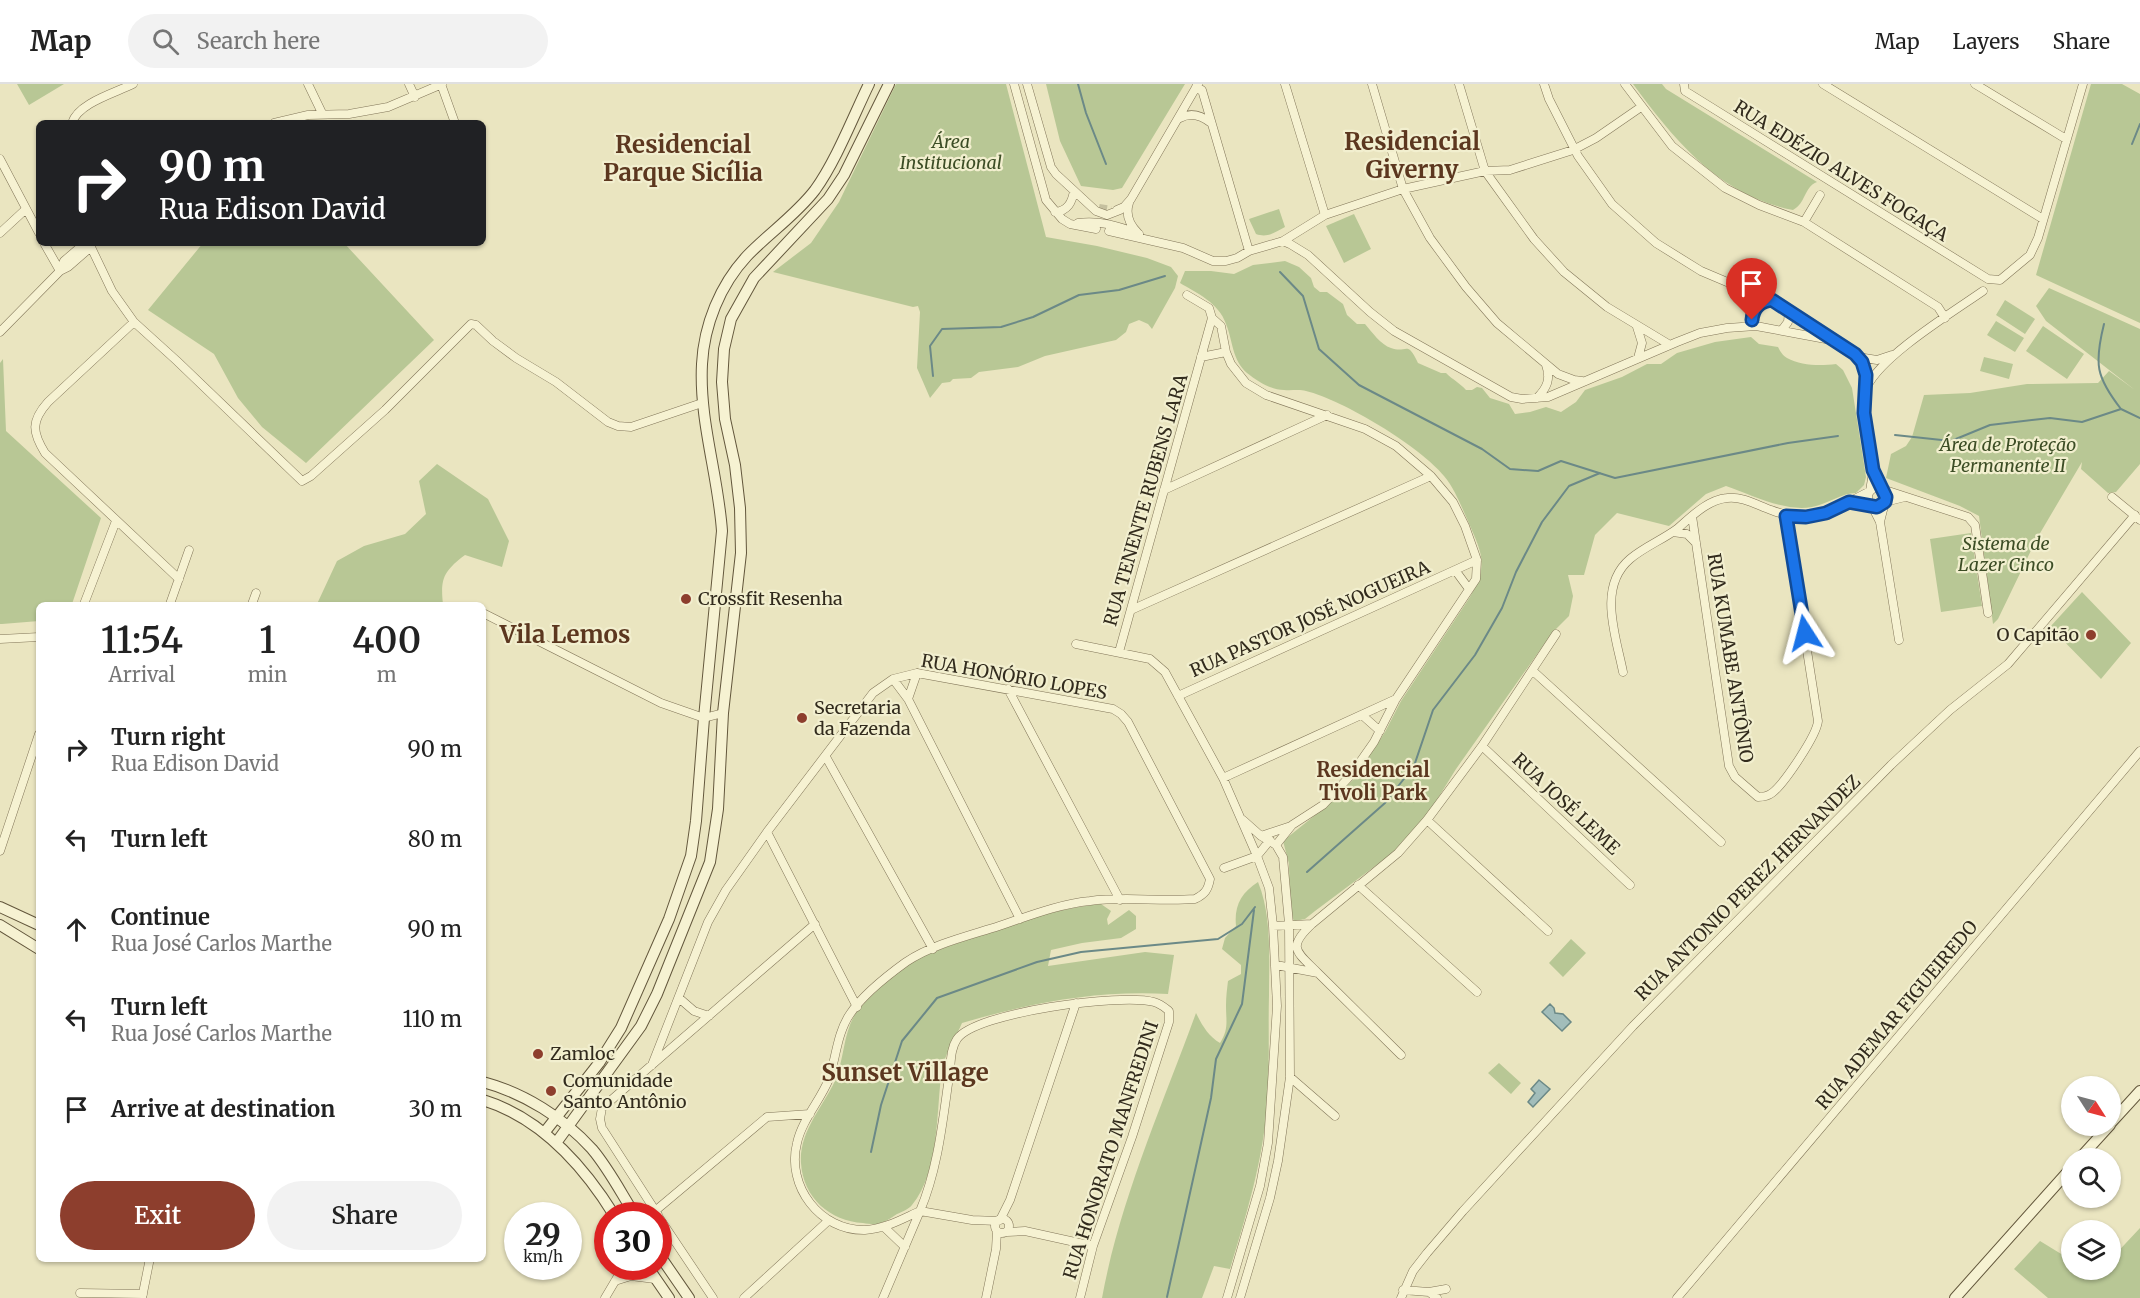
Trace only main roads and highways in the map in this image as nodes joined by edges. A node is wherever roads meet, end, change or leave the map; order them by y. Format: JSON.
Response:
{"nodes":[{"id":1,"x":869,"y":84,"type":"edge"},
{"id":2,"x":889,"y":84,"type":"edge"},
{"id":3,"x":725,"y":419,"type":"junction"},
{"id":4,"x":705,"y":424,"type":"junction"},
{"id":5,"x":0,"y":907,"type":"edge"},
{"id":6,"x":36,"y":924,"type":"edge"},
{"id":7,"x":0,"y":925,"type":"edge"},
{"id":8,"x":36,"y":947,"type":"edge"},
{"id":9,"x":486,"y":1083,"type":"edge"},
{"id":10,"x":2140,"y":1091,"type":"edge"},
{"id":11,"x":486,"y":1101,"type":"edge"},
{"id":12,"x":585,"y":1106,"type":"junction"},
{"id":13,"x":2121,"y":1112,"type":"edge"},
{"id":14,"x":556,"y":1117,"type":"junction"},
{"id":15,"x":568,"y":1128,"type":"junction"},
{"id":16,"x":544,"y":1133,"type":"junction"},
{"id":17,"x":2099,"y":1136,"type":"edge"},
{"id":18,"x":556,"y":1143,"type":"junction"},
{"id":19,"x":2089,"y":1148,"type":"edge"},
{"id":20,"x":591,"y":1149,"type":"junction"},
{"id":21,"x":2061,"y":1179,"type":"edge"},
{"id":22,"x":606,"y":1202,"type":"edge"},
{"id":23,"x":627,"y":1202,"type":"edge"},
{"id":24,"x":672,"y":1273,"type":"edge"},
{"id":25,"x":656,"y":1280,"type":"edge"},
{"id":26,"x":669,"y":1298,"type":"edge"},
{"id":27,"x":689,"y":1298,"type":"edge"},
{"id":28,"x":1954,"y":1298,"type":"edge"}],
"edges":[{"from":1,"to":4,"type":"main road"},
{"from":2,"to":3,"type":"main road"},
{"from":3,"to":4,"type":"main road"},
{"from":3,"to":12,"type":"main road"},
{"from":4,"to":14,"type":"main road"},
{"from":5,"to":6,"type":"main road"},
{"from":7,"to":8,"type":"main road"},
{"from":9,"to":14,"type":"main road"},
{"from":10,"to":13,"type":"main road"},
{"from":11,"to":16,"type":"main road"},
{"from":12,"to":15,"type":"main road"},
{"from":12,"to":20,"type":"main road"},
{"from":14,"to":15,"type":"main road"},
{"from":14,"to":16,"type":"main road"},
{"from":15,"to":18,"type":"main road"},
{"from":15,"to":20,"type":"main road"},
{"from":16,"to":18,"type":"main road"},
{"from":17,"to":19,"type":"main road"},
{"from":18,"to":22,"type":"main road"},
{"from":20,"to":23,"type":"main road"},
{"from":21,"to":28,"type":"main road"},
{"from":24,"to":27,"type":"main road"},
{"from":25,"to":26,"type":"main road"}]}
